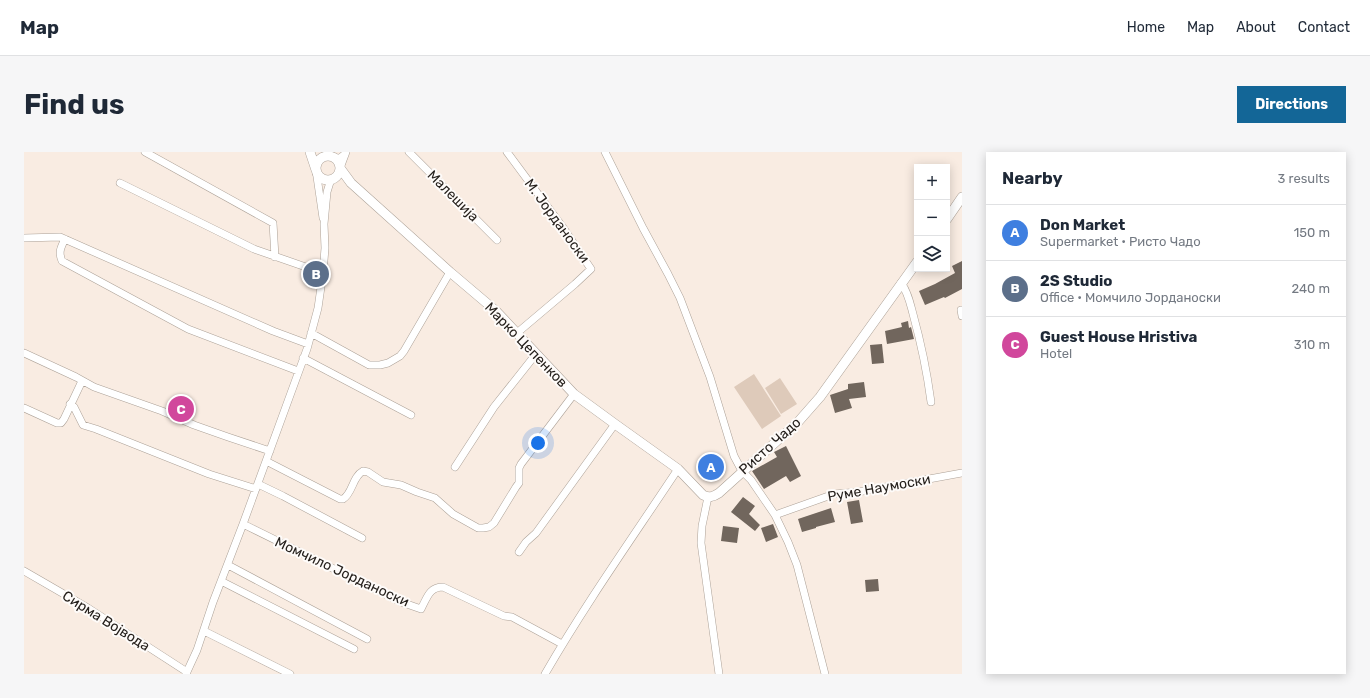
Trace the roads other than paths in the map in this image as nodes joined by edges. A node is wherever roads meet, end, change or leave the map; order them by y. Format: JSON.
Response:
{"nodes":[{"id":1,"x":145,"y":152,"type":"edge"},
{"id":2,"x":310,"y":152,"type":"edge"},
{"id":3,"x":409,"y":152,"type":"edge"},
{"id":4,"x":507,"y":152,"type":"edge"},
{"id":5,"x":605,"y":152,"type":"edge"},
{"id":6,"x":345,"y":153,"type":"edge"},
{"id":7,"x":332,"y":155,"type":"edge"},
{"id":8,"x":340,"y":168,"type":"junction"},
{"id":9,"x":316,"y":170,"type":"junction"},
{"id":10,"x":333,"y":179,"type":"junction"},
{"id":11,"x":120,"y":183,"type":"dead end"},
{"id":12,"x":351,"y":183,"type":"junction"},
{"id":13,"x":962,"y":197,"type":"edge"},
{"id":14,"x":950,"y":215,"type":"edge"},
{"id":15,"x":324,"y":224,"type":"junction"},
{"id":16,"x":24,"y":238,"type":"edge"},
{"id":17,"x":64,"y":239,"type":"junction"},
{"id":18,"x":497,"y":240,"type":"dead end"},
{"id":19,"x":275,"y":257,"type":"junction"},
{"id":20,"x":914,"y":266,"type":"edge"},
{"id":21,"x":450,"y":272,"type":"junction"},
{"id":22,"x":323,"y":273,"type":"junction"},
{"id":23,"x":901,"y":282,"type":"junction"},
{"id":24,"x":517,"y":333,"type":"junction"},
{"id":25,"x":311,"y":334,"type":"junction"},
{"id":26,"x":308,"y":344,"type":"junction"},
{"id":27,"x":24,"y":353,"type":"edge"},
{"id":28,"x":536,"y":354,"type":"junction"},
{"id":29,"x":303,"y":358,"type":"junction"},
{"id":30,"x":298,"y":371,"type":"junction"},
{"id":31,"x":82,"y":381,"type":"junction"},
{"id":32,"x":574,"y":394,"type":"junction"},
{"id":33,"x":931,"y":402,"type":"dead end"},
{"id":34,"x":70,"y":404,"type":"junction"},
{"id":35,"x":24,"y":408,"type":"edge"},
{"id":36,"x":411,"y":415,"type":"dead end"},
{"id":37,"x":614,"y":424,"type":"junction"},
{"id":38,"x":270,"y":451,"type":"junction"},
{"id":39,"x":266,"y":462,"type":"junction"},
{"id":40,"x":455,"y":467,"type":"dead end"},
{"id":41,"x":678,"y":469,"type":"junction"},
{"id":42,"x":742,"y":471,"type":"junction"},
{"id":43,"x":962,"y":473,"type":"edge"},
{"id":44,"x":257,"y":486,"type":"junction"},
{"id":45,"x":708,"y":498,"type":"junction"},
{"id":46,"x":775,"y":515,"type":"junction"},
{"id":47,"x":243,"y":524,"type":"junction"},
{"id":48,"x":362,"y":538,"type":"dead end"},
{"id":49,"x":519,"y":552,"type":"dead end"},
{"id":50,"x":228,"y":565,"type":"junction"},
{"id":51,"x":24,"y":571,"type":"edge"},
{"id":52,"x":221,"y":581,"type":"junction"},
{"id":53,"x":204,"y":631,"type":"junction"},
{"id":54,"x":367,"y":639,"type":"dead end"},
{"id":55,"x":562,"y":644,"type":"junction"},
{"id":56,"x":354,"y":649,"type":"dead end"},
{"id":57,"x":187,"y":673,"type":"edge"},
{"id":58,"x":290,"y":674,"type":"edge"},
{"id":59,"x":546,"y":674,"type":"edge"},
{"id":60,"x":718,"y":674,"type":"edge"},
{"id":61,"x":825,"y":674,"type":"edge"}],
"edges":[{"from":1,"to":19,"type":"street"},
{"from":2,"to":9,"type":"street"},
{"from":3,"to":18,"type":"street","name":"Малешија"},
{"from":4,"to":24,"type":"street","name":"М. Јорданоски"},
{"from":5,"to":42,"type":"street"},
{"from":6,"to":7,"type":"street"},
{"from":6,"to":8,"type":"street"},
{"from":7,"to":8,"type":"street"},
{"from":7,"to":9,"type":"street"},
{"from":8,"to":10,"type":"street"},
{"from":8,"to":12,"type":"street"},
{"from":9,"to":10,"type":"street"},
{"from":9,"to":15,"type":"street"},
{"from":10,"to":12,"type":"street"},
{"from":10,"to":15,"type":"street"},
{"from":11,"to":19,"type":"street"},
{"from":12,"to":21,"type":"street","name":"Марко Цепенков"},
{"from":13,"to":14,"type":"street"},
{"from":15,"to":22,"type":"street"},
{"from":16,"to":17,"type":"street"},
{"from":17,"to":26,"type":"street"},
{"from":17,"to":30,"type":"street"},
{"from":19,"to":22,"type":"street"},
{"from":20,"to":23,"type":"street","name":"Ристо Чадо"},
{"from":21,"to":24,"type":"street","name":"Марко Цепенков"},
{"from":21,"to":25,"type":"street"},
{"from":22,"to":25,"type":"street"},
{"from":23,"to":33,"type":"street"},
{"from":23,"to":42,"type":"street","name":"Ристо Чадо"},
{"from":24,"to":28,"type":"street","name":"Марко Цепенков"},
{"from":25,"to":26,"type":"street"},
{"from":26,"to":29,"type":"street"},
{"from":27,"to":31,"type":"street"},
{"from":28,"to":32,"type":"street","name":"Марко Цепенков"},
{"from":28,"to":40,"type":"street"},
{"from":29,"to":30,"type":"street"},
{"from":29,"to":36,"type":"street"},
{"from":30,"to":38,"type":"street"},
{"from":31,"to":34,"type":"street"},
{"from":31,"to":38,"type":"street"},
{"from":32,"to":37,"type":"street","name":"Марко Цепенков"},
{"from":32,"to":39,"type":"street"},
{"from":34,"to":35,"type":"street"},
{"from":34,"to":44,"type":"street"},
{"from":37,"to":41,"type":"street","name":"Марко Цепенков"},
{"from":37,"to":49,"type":"street"},
{"from":38,"to":39,"type":"street"},
{"from":39,"to":44,"type":"street"},
{"from":41,"to":45,"type":"street","name":"Марко Цепенков"},
{"from":41,"to":55,"type":"street"},
{"from":42,"to":45,"type":"street","name":"Ристо Чадо"},
{"from":42,"to":46,"type":"street"},
{"from":43,"to":46,"type":"street","name":"Руме Наумоски"},
{"from":44,"to":47,"type":"street"},
{"from":44,"to":48,"type":"street"},
{"from":45,"to":60,"type":"street"},
{"from":46,"to":61,"type":"street"},
{"from":47,"to":50,"type":"street"},
{"from":47,"to":55,"type":"street","name":"Момчило Јорданоски"},
{"from":50,"to":52,"type":"street"},
{"from":50,"to":54,"type":"street"},
{"from":51,"to":57,"type":"street","name":"Сирма Војвода"},
{"from":52,"to":53,"type":"street"},
{"from":52,"to":56,"type":"street"},
{"from":53,"to":57,"type":"street"},
{"from":53,"to":58,"type":"street"},
{"from":55,"to":59,"type":"street"}]}
